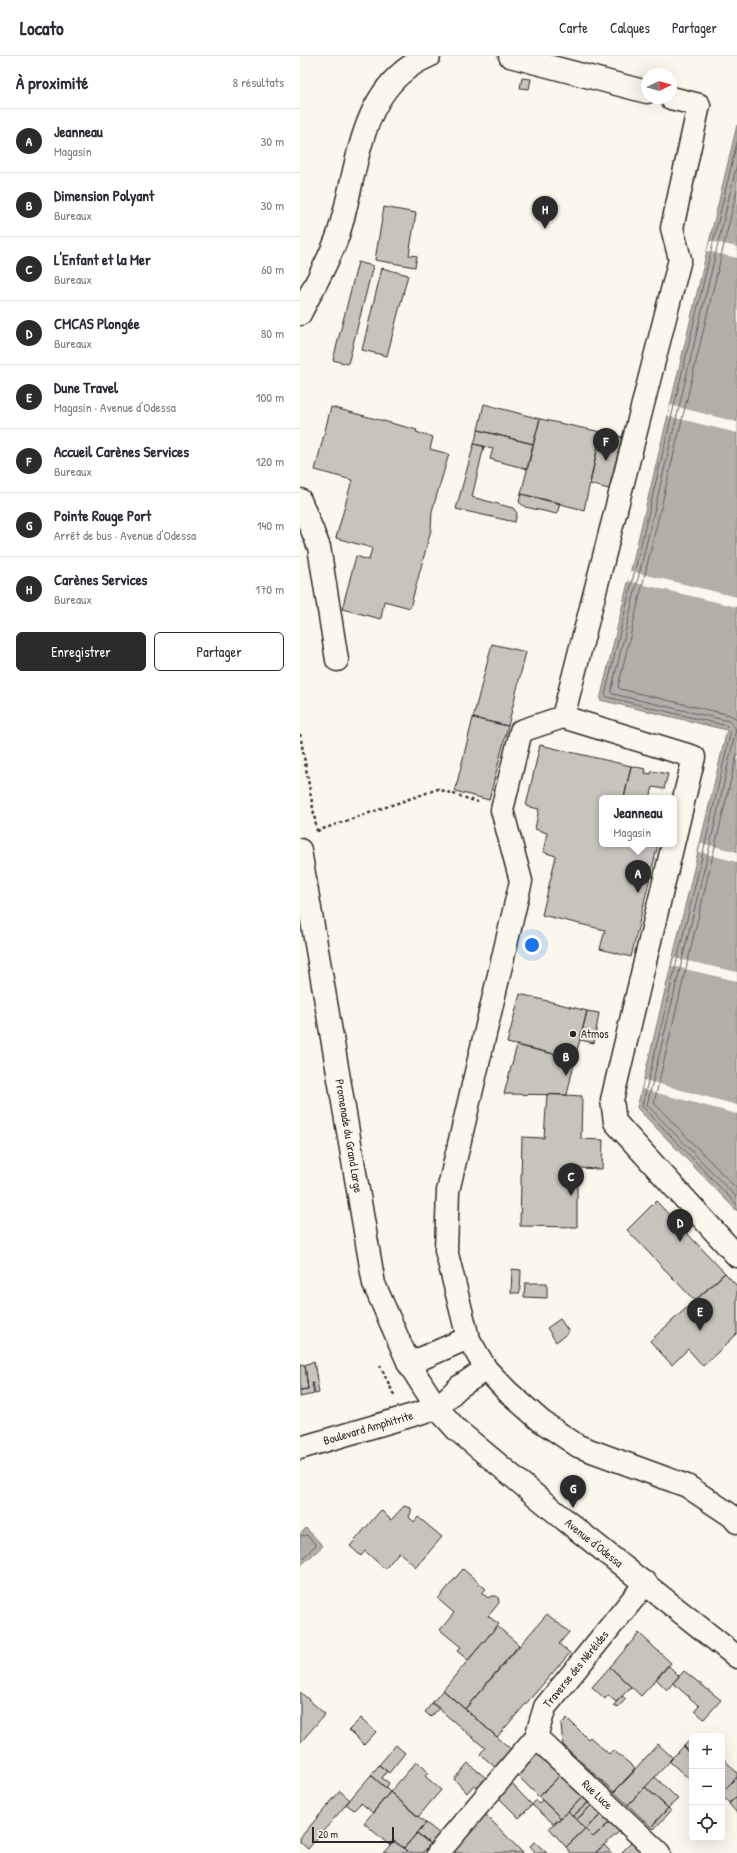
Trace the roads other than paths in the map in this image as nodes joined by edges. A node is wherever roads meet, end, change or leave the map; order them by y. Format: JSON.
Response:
{"nodes":[{"id":1,"x":510,"y":56,"type":"edge"},
{"id":2,"x":423,"y":57,"type":"edge"},
{"id":3,"x":641,"y":90,"type":"edge"},
{"id":4,"x":677,"y":100,"type":"edge"},
{"id":5,"x":300,"y":314,"type":"edge"},
{"id":6,"x":300,"y":500,"type":"edge"},
{"id":7,"x":337,"y":660,"type":"dead end"},
{"id":8,"x":563,"y":718,"type":"junction"},
{"id":9,"x":677,"y":828,"type":"edge"},
{"id":10,"x":672,"y":847,"type":"edge"},
{"id":11,"x":300,"y":850,"type":"edge"},
{"id":12,"x":737,"y":1256,"type":"edge"},
{"id":13,"x":468,"y":1338,"type":"junction"},
{"id":14,"x":408,"y":1364,"type":"junction"},
{"id":15,"x":486,"y":1370,"type":"junction"},
{"id":16,"x":437,"y":1408,"type":"junction"},
{"id":17,"x":300,"y":1448,"type":"edge"},
{"id":18,"x":737,"y":1522,"type":"edge"},
{"id":19,"x":646,"y":1583,"type":"junction"},
{"id":20,"x":737,"y":1657,"type":"edge"},
{"id":21,"x":536,"y":1737,"type":"junction"},
{"id":22,"x":438,"y":1853,"type":"edge"},
{"id":23,"x":659,"y":1853,"type":"edge"}],
"edges":[{"from":1,"to":3,"type":"street"},
{"from":2,"to":5,"type":"street"},
{"from":4,"to":8,"type":"street"},
{"from":6,"to":7,"type":"street"},
{"from":8,"to":9,"type":"street"},
{"from":8,"to":13,"type":"street"},
{"from":10,"to":12,"type":"street"},
{"from":11,"to":14,"type":"street","name":"Promenade du Grand Large"},
{"from":13,"to":14,"type":"street"},
{"from":13,"to":15,"type":"street"},
{"from":14,"to":16,"type":"street","name":"Promenade du Grand Large"},
{"from":15,"to":16,"type":"street"},
{"from":15,"to":18,"type":"street"},
{"from":16,"to":17,"type":"street","name":"Boulevard Amphitrite"},
{"from":16,"to":19,"type":"street","name":"Avenue d'Odessa"},
{"from":19,"to":20,"type":"street","name":"Avenue d'Odessa"},
{"from":19,"to":21,"type":"street","name":"Traverse des Néréides"},
{"from":21,"to":22,"type":"street","name":"Traverse des Néréides"},
{"from":21,"to":23,"type":"street","name":"Rue Luce"}]}
